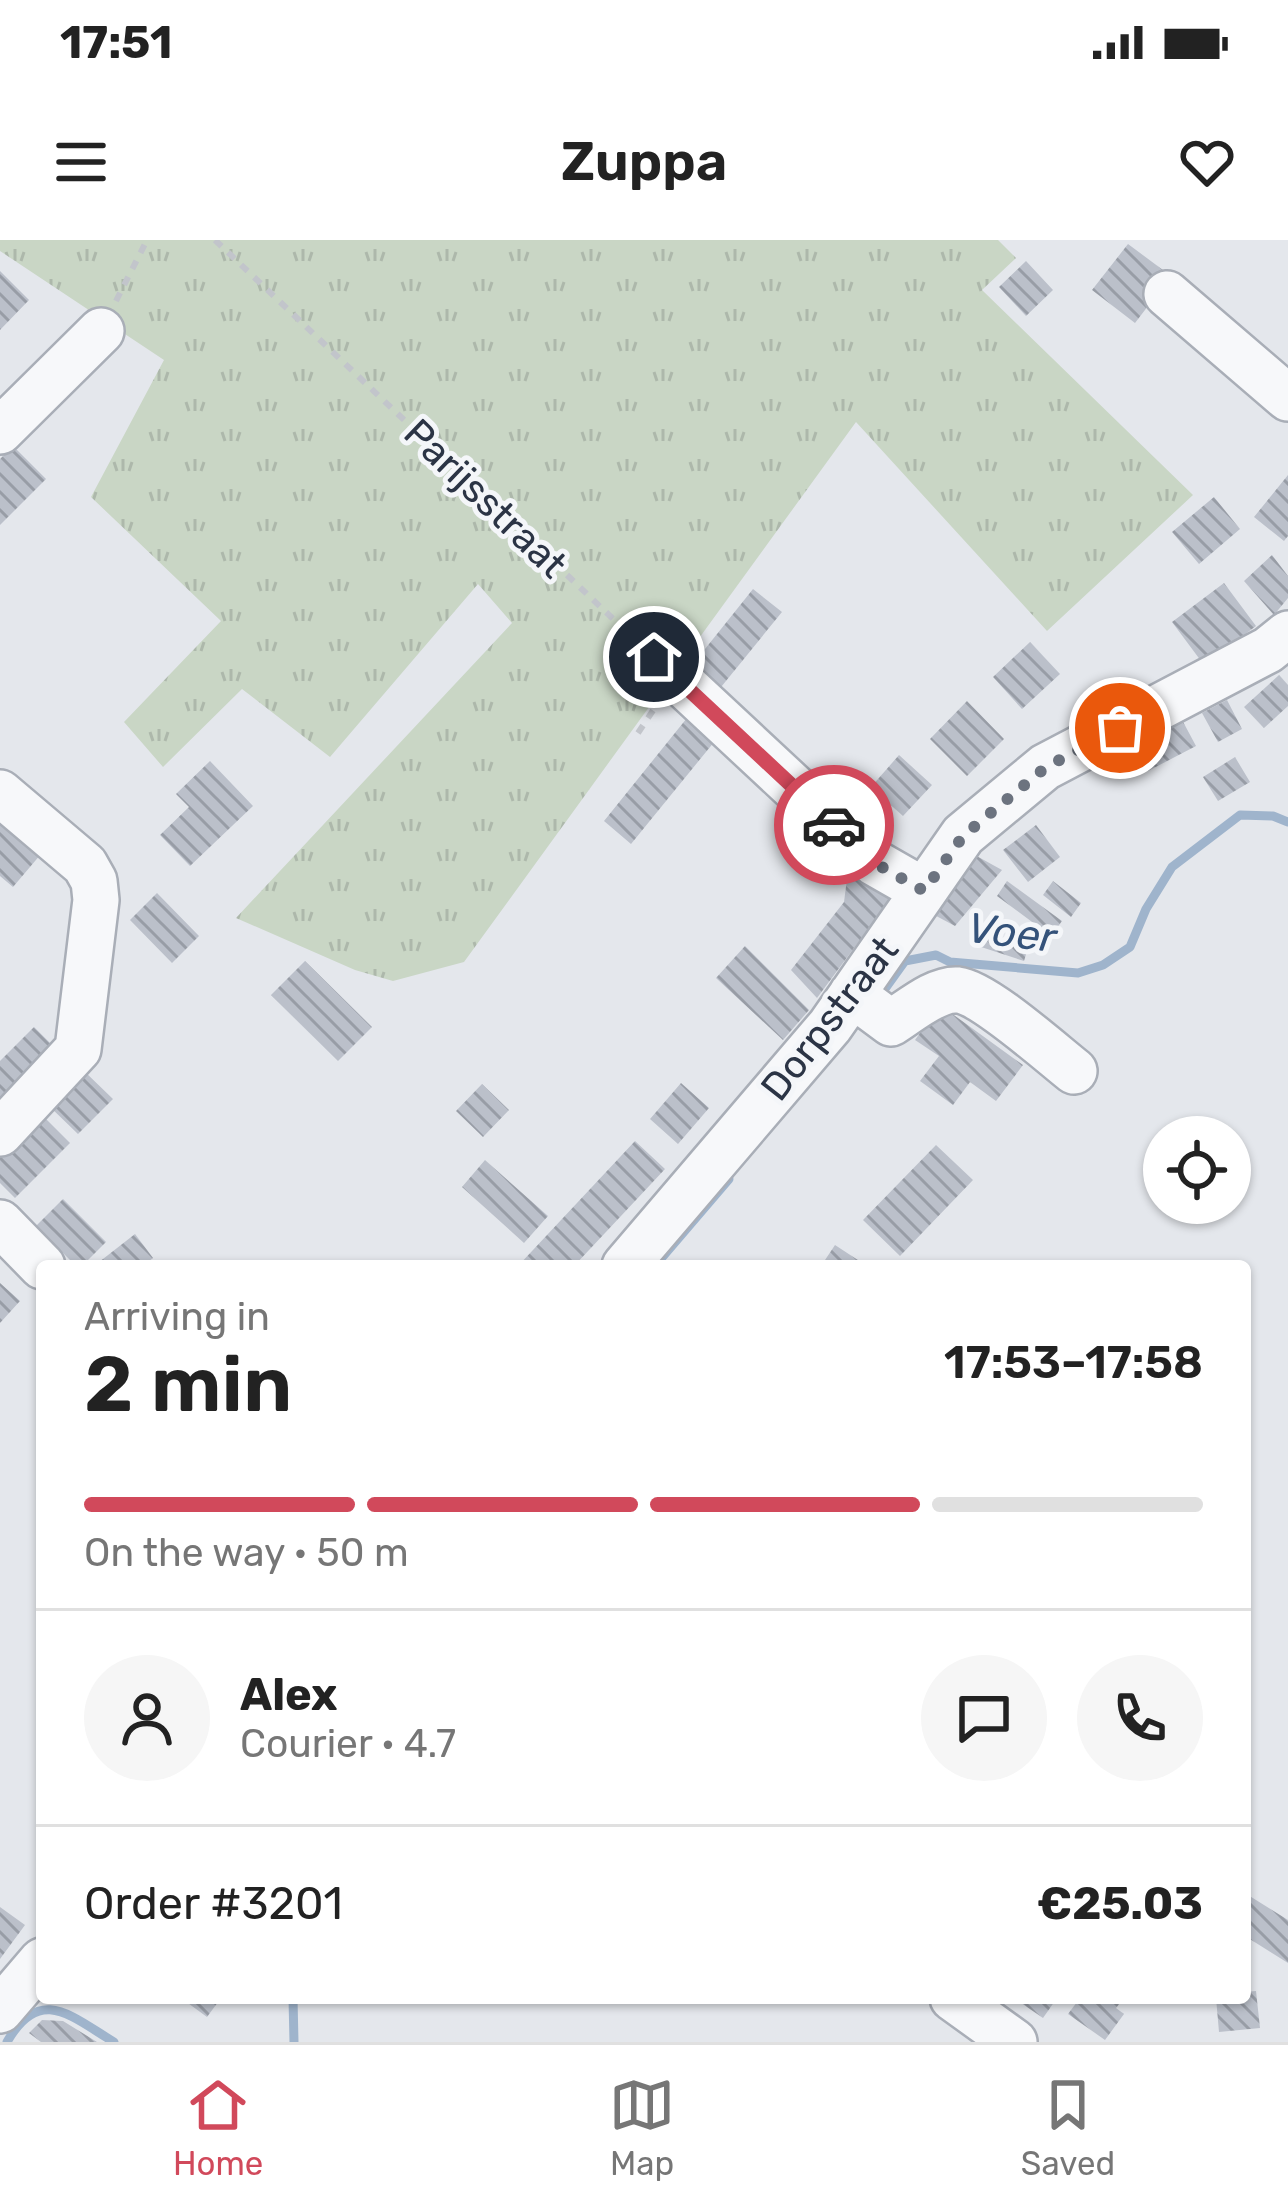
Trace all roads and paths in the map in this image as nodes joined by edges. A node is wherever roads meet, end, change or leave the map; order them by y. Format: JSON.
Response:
{"nodes":[{"id":1,"x":147,"y":240,"type":"edge"},
{"id":2,"x":215,"y":240,"type":"edge"},
{"id":3,"x":1167,"y":294,"type":"dead end"},
{"id":4,"x":100,"y":331,"type":"joint"},
{"id":5,"x":1288,"y":398,"type":"edge"},
{"id":6,"x":0,"y":431,"type":"edge"},
{"id":7,"x":1288,"y":634,"type":"edge"},
{"id":8,"x":654,"y":657,"type":"joint"},
{"id":9,"x":0,"y":794,"type":"edge"},
{"id":10,"x":924,"y":891,"type":"junction"},
{"id":11,"x":865,"y":1005,"type":"junction"},
{"id":12,"x":1074,"y":1071,"type":"dead end"},
{"id":13,"x":0,"y":1133,"type":"edge"},
{"id":14,"x":0,"y":1223,"type":"edge"},
{"id":15,"x":36,"y":1260,"type":"edge"},
{"id":16,"x":630,"y":1260,"type":"edge"},
{"id":17,"x":36,"y":1968,"type":"edge"},
{"id":18,"x":961,"y":2004,"type":"edge"},
{"id":19,"x":0,"y":2011,"type":"edge"},
{"id":20,"x":1014,"y":2042,"type":"edge"}],
"edges":[{"from":1,"to":4,"type":"path"},
{"from":2,"to":8,"type":"path","name":"Parijsstraat"},
{"from":3,"to":5,"type":"street"},
{"from":4,"to":6,"type":"street"},
{"from":7,"to":10,"type":"street","name":"Dorpstraat"},
{"from":8,"to":10,"type":"street"},
{"from":9,"to":13,"type":"street"},
{"from":10,"to":11,"type":"street","name":"Dorpstraat"},
{"from":11,"to":12,"type":"street"},
{"from":11,"to":16,"type":"street","name":"Dorpstraat"},
{"from":14,"to":15,"type":"street"},
{"from":17,"to":19,"type":"street"},
{"from":18,"to":20,"type":"street"}]}
